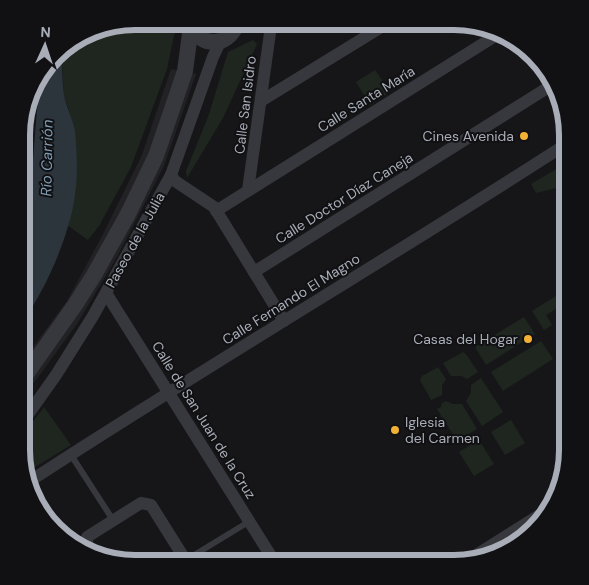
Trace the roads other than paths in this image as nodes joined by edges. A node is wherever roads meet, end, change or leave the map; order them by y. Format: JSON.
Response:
{"nodes":[{"id":1,"x":191,"y":30,"type":"edge"},
{"id":2,"x":194,"y":30,"type":"edge"},
{"id":3,"x":236,"y":30,"type":"edge"},
{"id":4,"x":269,"y":30,"type":"edge"},
{"id":5,"x":377,"y":30,"type":"edge"},
{"id":6,"x":224,"y":36,"type":"edge"},
{"id":7,"x":492,"y":38,"type":"edge"},
{"id":8,"x":186,"y":71,"type":"junction"},
{"id":9,"x":547,"y":88,"type":"edge"},
{"id":10,"x":261,"y":101,"type":"junction"},
{"id":11,"x":559,"y":149,"type":"edge"},
{"id":12,"x":171,"y":175,"type":"junction"},
{"id":13,"x":248,"y":190,"type":"junction"},
{"id":14,"x":216,"y":211,"type":"junction"},
{"id":15,"x":254,"y":272,"type":"junction"},
{"id":16,"x":106,"y":293,"type":"junction"},
{"id":17,"x":284,"y":321,"type":"junction"},
{"id":18,"x":30,"y":369,"type":"edge"},
{"id":19,"x":169,"y":392,"type":"junction"},
{"id":20,"x":30,"y":412,"type":"edge"},
{"id":21,"x":71,"y":454,"type":"junction"},
{"id":22,"x":34,"y":478,"type":"edge"},
{"id":23,"x":113,"y":520,"type":"junction"},
{"id":24,"x":250,"y":521,"type":"junction"},
{"id":25,"x":531,"y":521,"type":"edge"},
{"id":26,"x":87,"y":543,"type":"edge"},
{"id":27,"x":484,"y":550,"type":"edge"},
{"id":28,"x":181,"y":555,"type":"edge"},
{"id":29,"x":196,"y":555,"type":"edge"},
{"id":30,"x":271,"y":555,"type":"edge"}],
"edges":[{"from":1,"to":8,"type":"street","name":"Paseo de la Julia"},
{"from":2,"to":6,"type":"street"},
{"from":3,"to":6,"type":"street","name":"Paseo de la Julia"},
{"from":4,"to":10,"type":"street","name":"Calle San Isidro"},
{"from":5,"to":10,"type":"street"},
{"from":6,"to":8,"type":"street","name":"Paseo de la Julia"},
{"from":6,"to":12,"type":"street","name":"Paseo de la Julia"},
{"from":7,"to":13,"type":"street","name":"Calle Santa María"},
{"from":8,"to":18,"type":"street","name":"Paseo de la Julia"},
{"from":9,"to":15,"type":"street","name":"Calle Doctor Díaz Caneja"},
{"from":10,"to":13,"type":"street","name":"Calle San Isidro"},
{"from":11,"to":17,"type":"street","name":"Calle Fernando El Magno"},
{"from":12,"to":14,"type":"street"},
{"from":12,"to":16,"type":"street","name":"Paseo de la Julia"},
{"from":13,"to":14,"type":"street","name":"Calle Santa María"},
{"from":14,"to":15,"type":"street"},
{"from":15,"to":17,"type":"street"},
{"from":16,"to":19,"type":"street","name":"Calle de San Juan de la Cruz"},
{"from":16,"to":20,"type":"street","name":"Paseo de la Julia"},
{"from":17,"to":19,"type":"street","name":"Calle Fernando El Magno"},
{"from":19,"to":21,"type":"street","name":"Calle Fernando El Magno"},
{"from":19,"to":24,"type":"street","name":"Calle de San Juan de la Cruz"},
{"from":21,"to":22,"type":"street","name":"Calle Fernando El Magno"},
{"from":21,"to":23,"type":"lane"},
{"from":23,"to":26,"type":"street"},
{"from":23,"to":28,"type":"street"},
{"from":24,"to":29,"type":"lane"},
{"from":24,"to":30,"type":"street","name":"Calle de San Juan de la Cruz"},
{"from":25,"to":27,"type":"street"}]}
